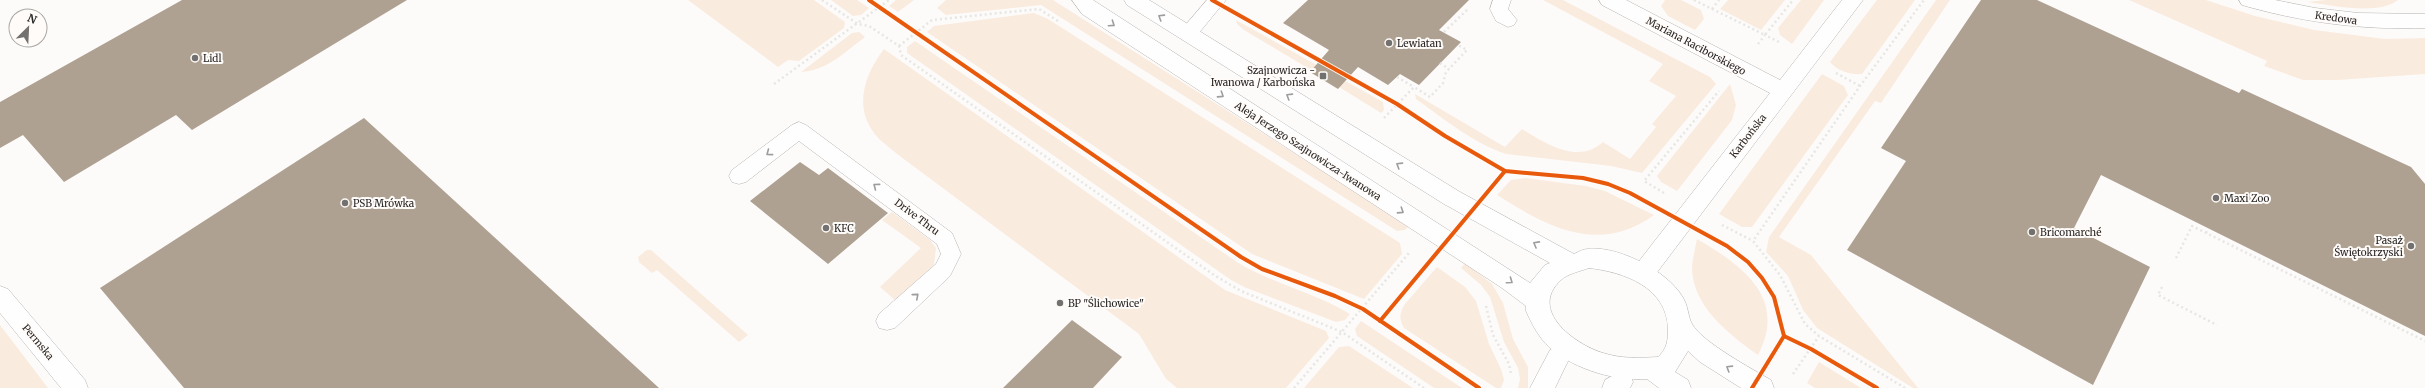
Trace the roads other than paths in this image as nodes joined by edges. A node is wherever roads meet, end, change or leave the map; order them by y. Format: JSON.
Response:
{"nodes":[{"id":1,"x":1082,"y":0,"type":"edge"},
{"id":2,"x":1134,"y":0,"type":"edge"},
{"id":3,"x":1217,"y":0,"type":"edge"},
{"id":4,"x":1502,"y":0,"type":"edge"},
{"id":5,"x":1608,"y":0,"type":"edge"},
{"id":6,"x":1853,"y":0,"type":"edge"},
{"id":7,"x":2249,"y":0,"type":"edge"},
{"id":8,"x":1508,"y":20,"type":"dead end"},
{"id":9,"x":2425,"y":21,"type":"edge"},
{"id":10,"x":1188,"y":34,"type":"junction"},
{"id":11,"x":1783,"y":91,"type":"junction"},
{"id":12,"x":739,"y":176,"type":"dead end"},
{"id":13,"x":1570,"y":263,"type":"junction"},
{"id":14,"x":1644,"y":272,"type":"junction"},
{"id":15,"x":0,"y":296,"type":"edge"},
{"id":16,"x":1536,"y":300,"type":"junction"},
{"id":17,"x":887,"y":321,"type":"dead end"},
{"id":18,"x":1681,"y":329,"type":"junction"},
{"id":19,"x":1558,"y":357,"type":"junction"},
{"id":20,"x":1656,"y":373,"type":"junction"},
{"id":21,"x":1618,"y":385,"type":"edge"},
{"id":22,"x":76,"y":388,"type":"edge"},
{"id":23,"x":1542,"y":388,"type":"edge"},
{"id":24,"x":1678,"y":388,"type":"edge"},
{"id":25,"x":1762,"y":388,"type":"edge"}],
"edges":[{"from":1,"to":16,"type":"main road","name":"Aleja Jerzego Szajnowicza-Iwanowa","one_way":true},
{"from":10,"to":2,"type":"main road","one_way":true},
{"from":3,"to":10,"type":"lane"},
{"from":4,"to":8,"type":"lane"},
{"from":5,"to":11,"type":"main road","name":"Mariana Raciborskiego"},
{"from":6,"to":11,"type":"main road","name":"Karbońska"},
{"from":7,"to":9,"type":"main road","name":"Kredowa"},
{"from":13,"to":10,"type":"main road","one_way":true},
{"from":11,"to":14,"type":"main road","name":"Karbońska"},
{"from":17,"to":12,"type":"lane","name":"Drive Thru","one_way":true},
{"from":13,"to":14,"type":"main road"},
{"from":13,"to":16,"type":"main road"},
{"from":14,"to":18,"type":"main road"},
{"from":15,"to":22,"type":"main road","name":"Permska"},
{"from":16,"to":19,"type":"main road"},
{"from":18,"to":20,"type":"main road"},
{"from":25,"to":18,"type":"main road","one_way":true},
{"from":19,"to":21,"type":"main road"},
{"from":19,"to":23,"type":"main road"},
{"from":20,"to":21,"type":"main road"},
{"from":20,"to":24,"type":"main road"}]}
